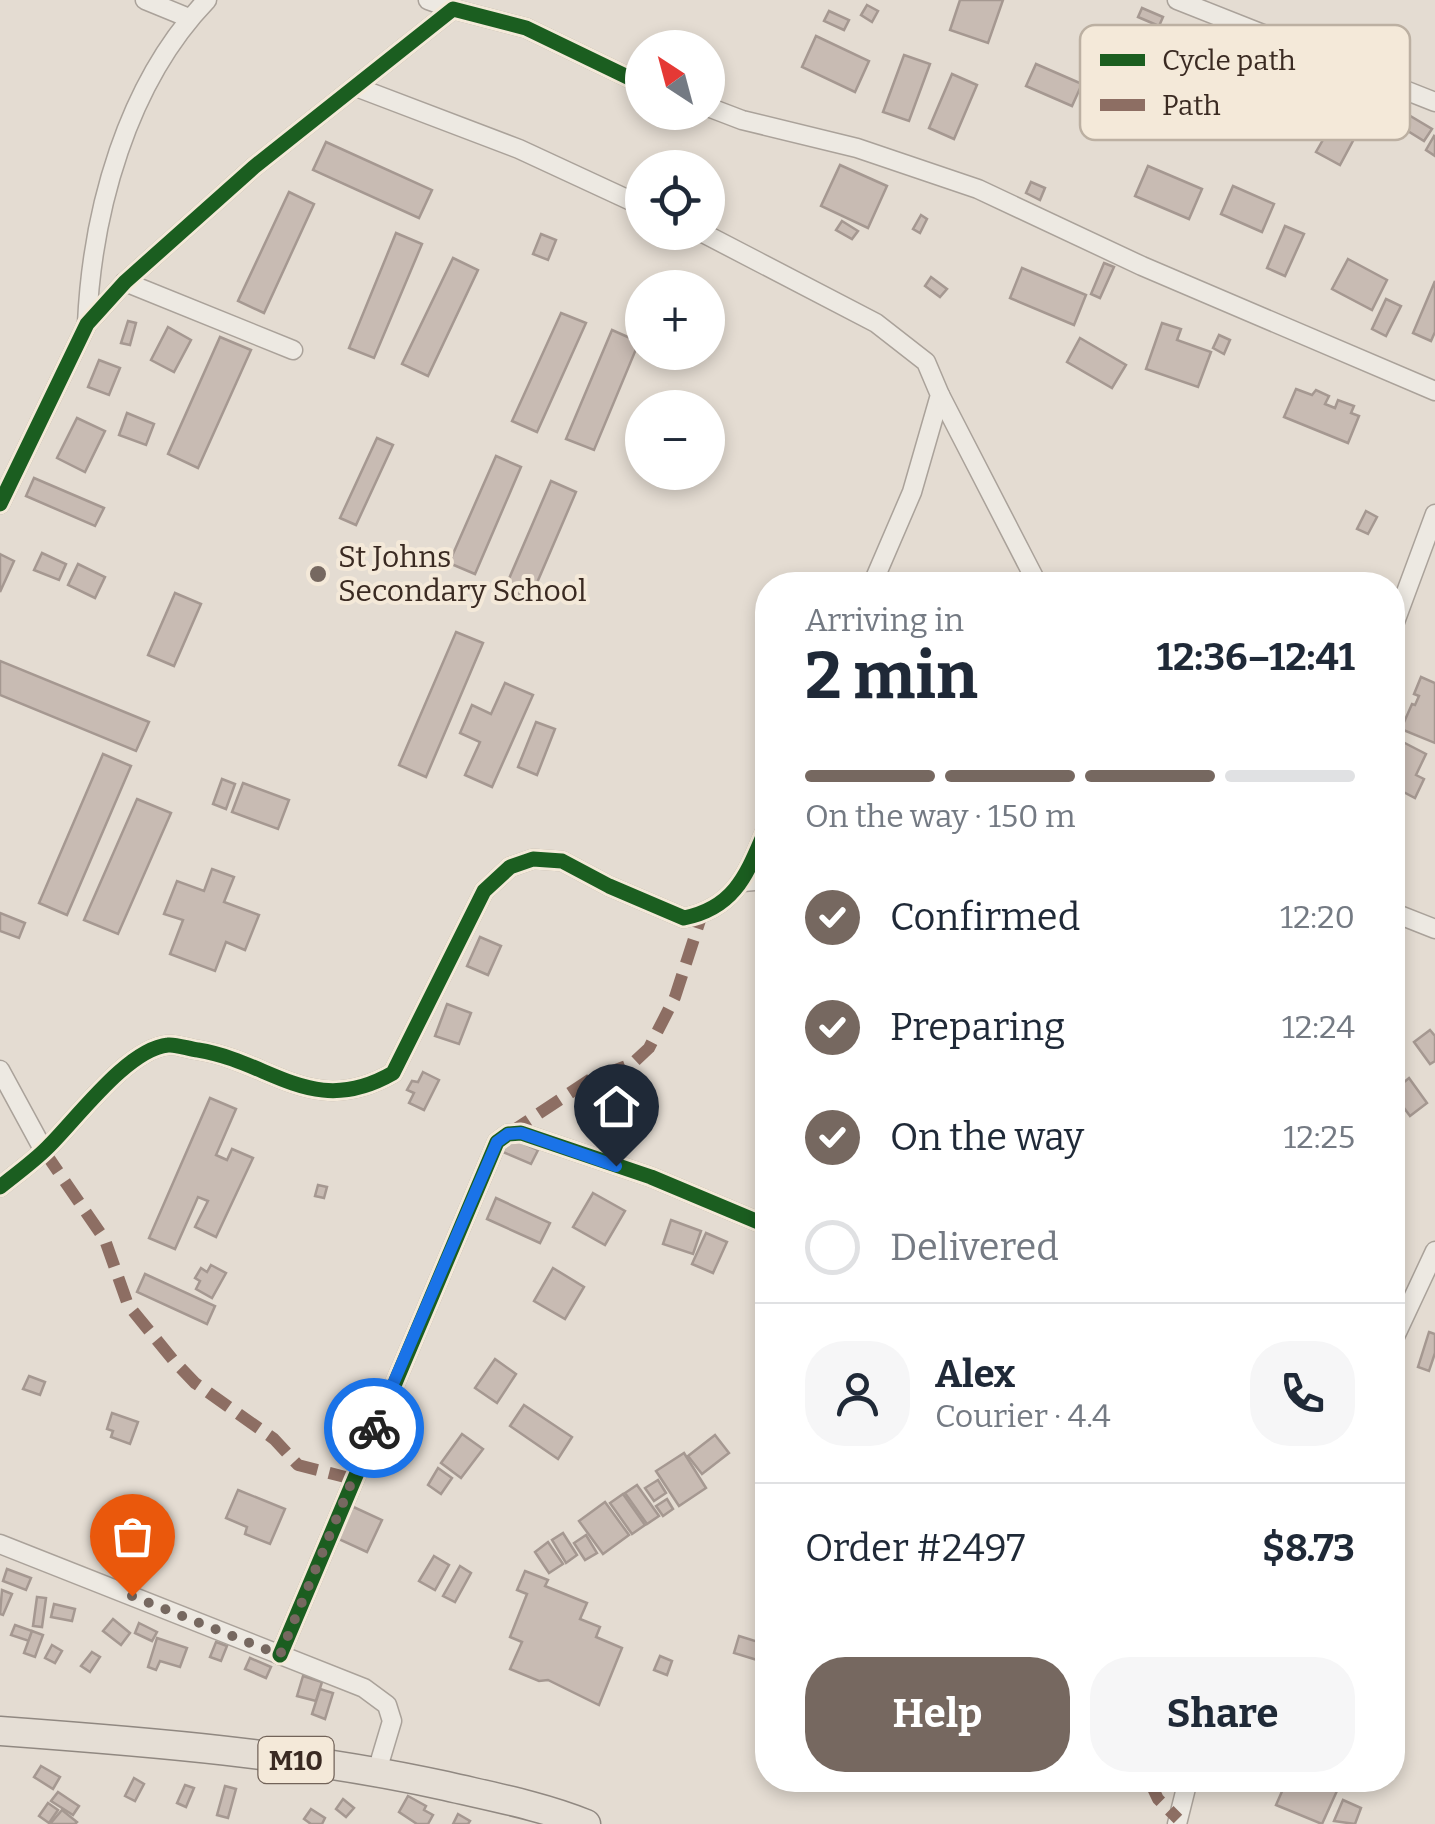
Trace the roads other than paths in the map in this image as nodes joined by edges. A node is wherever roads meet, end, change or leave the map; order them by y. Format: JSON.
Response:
{"nodes":[{"id":1,"x":145,"y":0,"type":"edge"},
{"id":2,"x":207,"y":0,"type":"edge"},
{"id":3,"x":428,"y":0,"type":"edge"},
{"id":4,"x":1177,"y":0,"type":"edge"},
{"id":5,"x":454,"y":9,"type":"junction"},
{"id":6,"x":189,"y":18,"type":"junction"},
{"id":7,"x":1240,"y":25,"type":"edge"},
{"id":8,"x":625,"y":76,"type":"edge"},
{"id":9,"x":356,"y":88,"type":"junction"},
{"id":10,"x":1410,"y":92,"type":"edge"},
{"id":11,"x":1435,"y":102,"type":"edge"},
{"id":12,"x":725,"y":114,"type":"edge"},
{"id":13,"x":625,"y":198,"type":"edge"},
{"id":14,"x":725,"y":244,"type":"edge"},
{"id":15,"x":125,"y":282,"type":"junction"},
{"id":16,"x":88,"y":324,"type":"junction"},
{"id":17,"x":293,"y":350,"type":"dead end"},
{"id":18,"x":1435,"y":391,"type":"edge"},
{"id":19,"x":940,"y":395,"type":"junction"},
{"id":20,"x":0,"y":504,"type":"edge"},
{"id":21,"x":1435,"y":514,"type":"edge"},
{"id":22,"x":878,"y":572,"type":"edge"},
{"id":23,"x":1031,"y":572,"type":"edge"},
{"id":24,"x":1405,"y":595,"type":"edge"},
{"id":25,"x":755,"y":855,"type":"edge"},
{"id":26,"x":755,"y":881,"type":"edge"},
{"id":27,"x":743,"y":882,"type":"junction"},
{"id":28,"x":1405,"y":917,"type":"edge"},
{"id":29,"x":1435,"y":929,"type":"edge"},
{"id":30,"x":0,"y":1070,"type":"edge"},
{"id":31,"x":44,"y":1151,"type":"junction"},
{"id":32,"x":0,"y":1187,"type":"edge"},
{"id":33,"x":755,"y":1221,"type":"edge"},
{"id":34,"x":1435,"y":1251,"type":"edge"},
{"id":35,"x":1405,"y":1315,"type":"edge"},
{"id":36,"x":0,"y":1544,"type":"edge"},
{"id":37,"x":280,"y":1655,"type":"junction"},
{"id":38,"x":0,"y":1731,"type":"edge"},
{"id":39,"x":377,"y":1771,"type":"junction"},
{"id":40,"x":1185,"y":1792,"type":"edge"},
{"id":41,"x":586,"y":1824,"type":"edge"},
{"id":42,"x":1177,"y":1824,"type":"edge"}],
"edges":[{"from":1,"to":6,"type":"street"},
{"from":2,"to":6,"type":"street"},
{"from":3,"to":5,"type":"street"},
{"from":4,"to":7,"type":"street"},
{"from":5,"to":8,"type":"street"},
{"from":5,"to":9,"type":"street"},
{"from":6,"to":16,"type":"street"},
{"from":9,"to":13,"type":"street"},
{"from":9,"to":15,"type":"street"},
{"from":10,"to":11,"type":"street"},
{"from":12,"to":18,"type":"street"},
{"from":14,"to":19,"type":"street"},
{"from":15,"to":16,"type":"street"},
{"from":15,"to":17,"type":"street"},
{"from":16,"to":20,"type":"street"},
{"from":19,"to":22,"type":"street"},
{"from":19,"to":23,"type":"street"},
{"from":21,"to":24,"type":"street"},
{"from":25,"to":27,"type":"street"},
{"from":26,"to":27,"type":"street"},
{"from":27,"to":31,"type":"street"},
{"from":28,"to":29,"type":"street"},
{"from":30,"to":31,"type":"street"},
{"from":31,"to":32,"type":"street"},
{"from":33,"to":37,"type":"street"},
{"from":34,"to":35,"type":"street"},
{"from":36,"to":37,"type":"street"},
{"from":37,"to":39,"type":"street"},
{"from":38,"to":39,"type":"main road","number":"M10"},
{"from":39,"to":41,"type":"main road","number":"M10"},
{"from":40,"to":42,"type":"street"}]}
